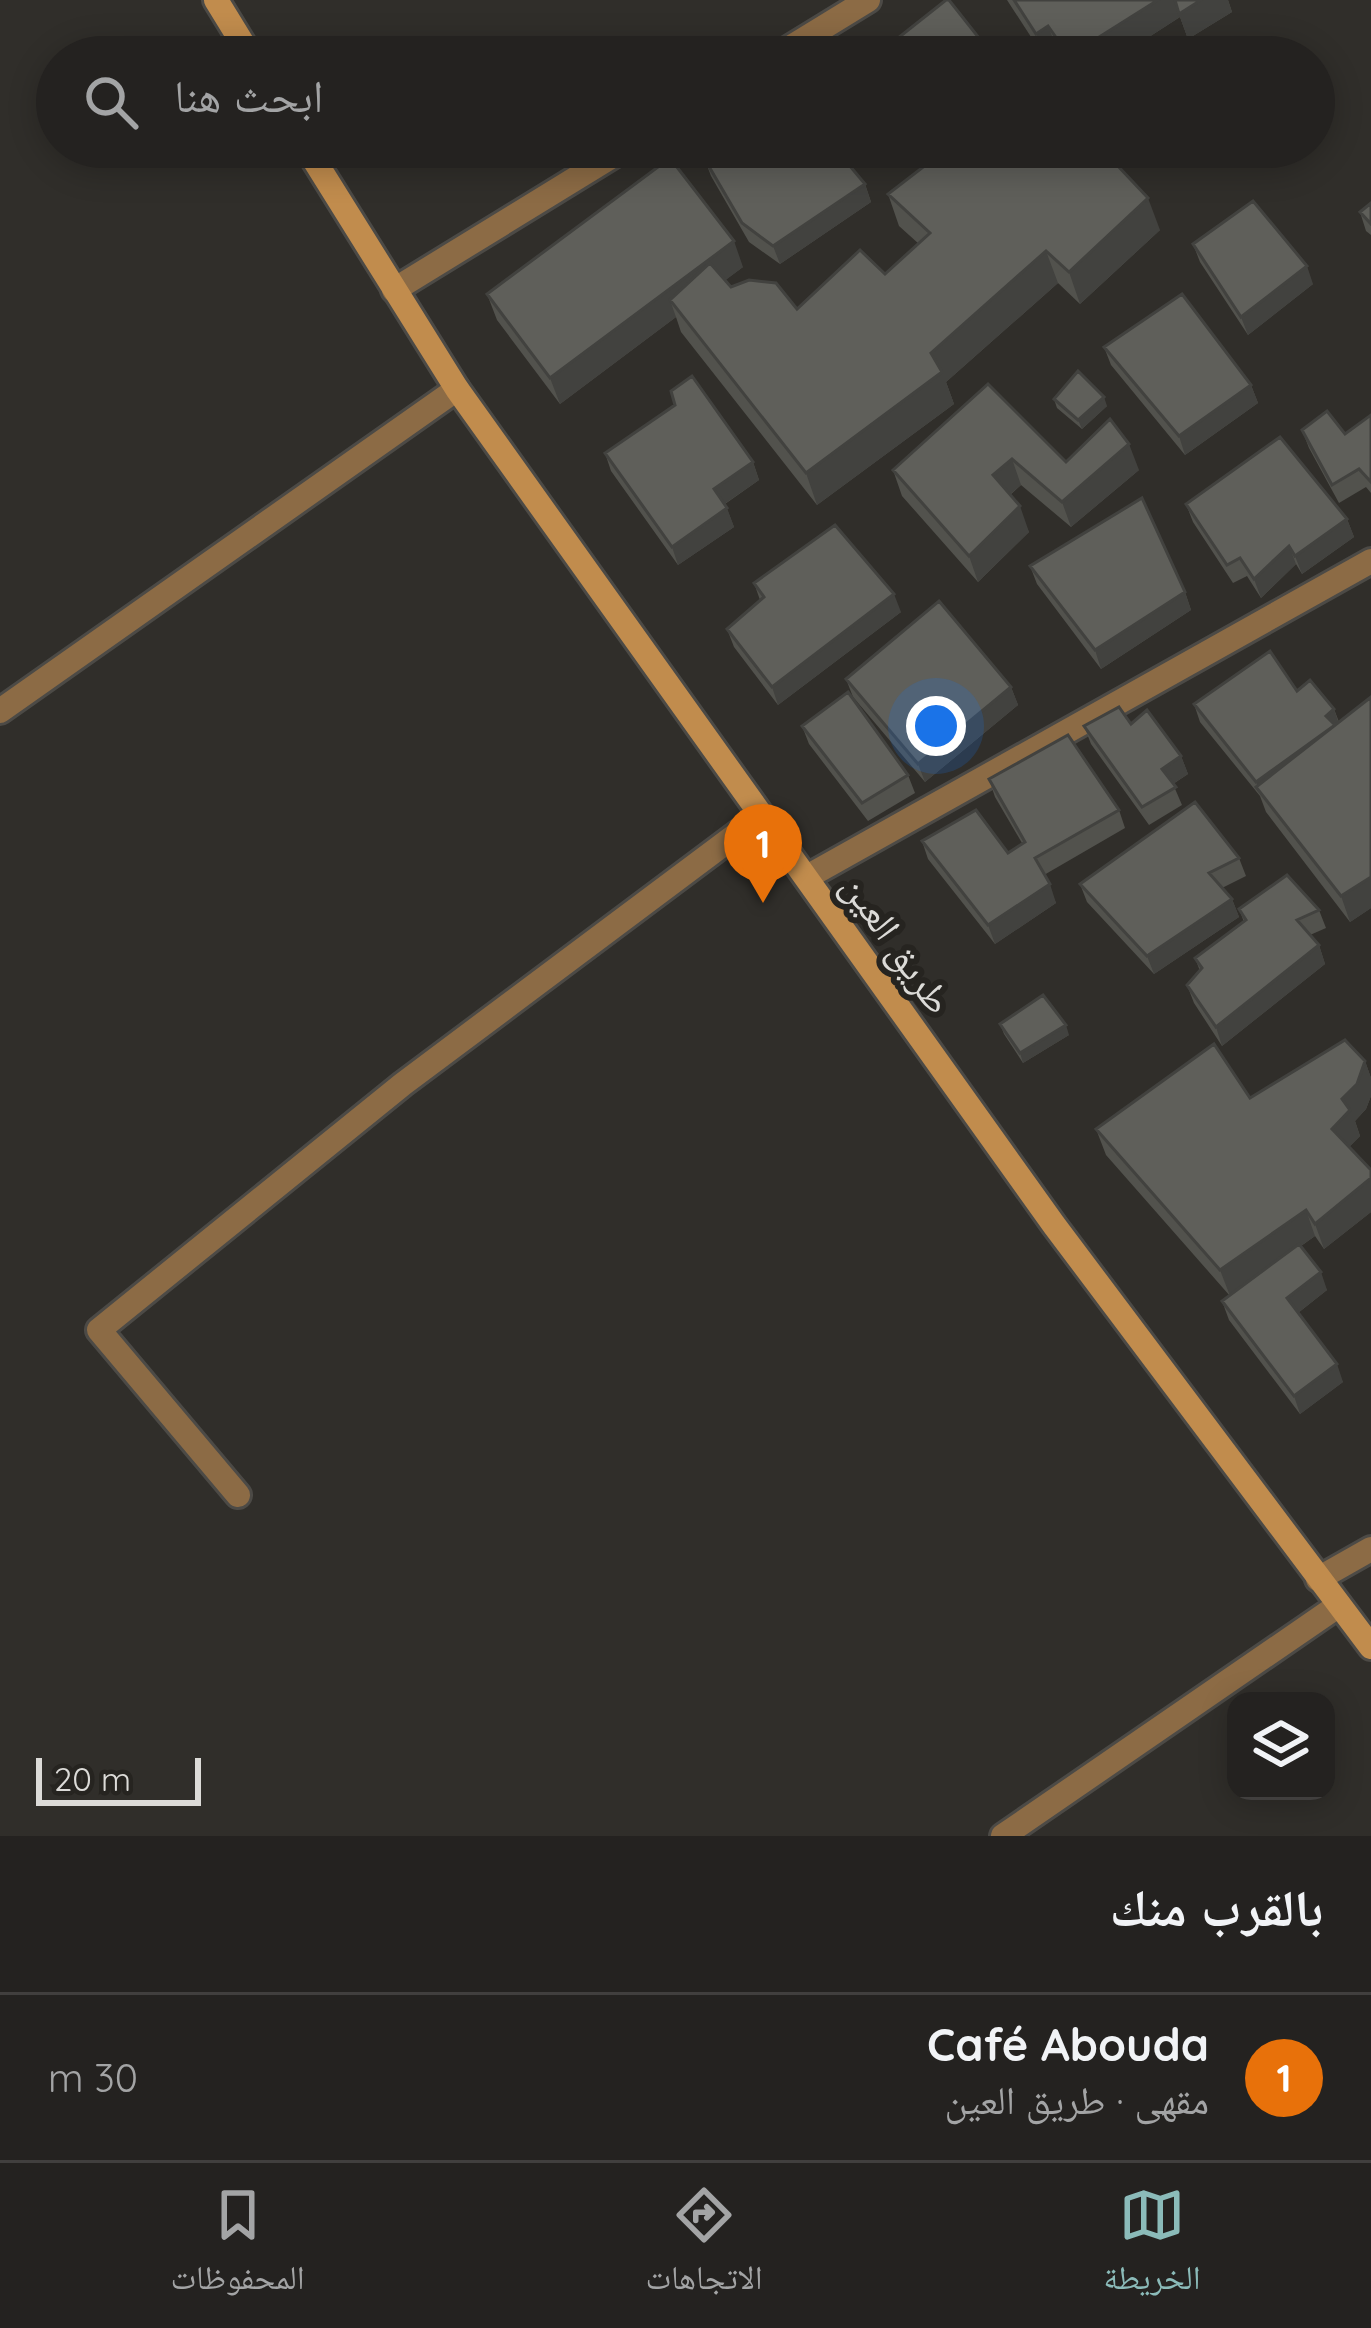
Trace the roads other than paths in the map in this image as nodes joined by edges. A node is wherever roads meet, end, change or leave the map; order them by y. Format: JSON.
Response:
{"nodes":[{"id":1,"x":216,"y":0,"type":"edge"},
{"id":2,"x":868,"y":0,"type":"edge"},
{"id":3,"x":238,"y":36,"type":"edge"},
{"id":4,"x":809,"y":36,"type":"edge"},
{"id":5,"x":319,"y":168,"type":"edge"},
{"id":6,"x":593,"y":168,"type":"edge"},
{"id":7,"x":394,"y":290,"type":"junction"},
{"id":8,"x":458,"y":389,"type":"junction"},
{"id":9,"x":1371,"y":561,"type":"edge"},
{"id":10,"x":0,"y":711,"type":"edge"},
{"id":11,"x":761,"y":816,"type":"junction"},
{"id":12,"x":807,"y":877,"type":"junction"},
{"id":13,"x":238,"y":1495,"type":"dead end"},
{"id":14,"x":1371,"y":1549,"type":"edge"},
{"id":15,"x":1318,"y":1579,"type":"junction"},
{"id":16,"x":1340,"y":1604,"type":"junction"},
{"id":17,"x":1371,"y":1647,"type":"edge"},
{"id":18,"x":1003,"y":1836,"type":"edge"}],
"edges":[{"from":1,"to":3,"type":"main road"},
{"from":2,"to":4,"type":"street"},
{"from":5,"to":7,"type":"main road","name":"طريق العين"},
{"from":6,"to":7,"type":"street"},
{"from":7,"to":8,"type":"main road","name":"طريق العين"},
{"from":8,"to":10,"type":"street"},
{"from":8,"to":11,"type":"main road","name":"طريق العين"},
{"from":9,"to":12,"type":"street"},
{"from":11,"to":12,"type":"main road","name":"طريق العين"},
{"from":11,"to":13,"type":"street"},
{"from":12,"to":15,"type":"main road","name":"طريق العين"},
{"from":14,"to":15,"type":"street"},
{"from":15,"to":16,"type":"main road","name":"طريق العين"},
{"from":16,"to":17,"type":"main road","name":"طريق العين"},
{"from":16,"to":18,"type":"street"}]}
